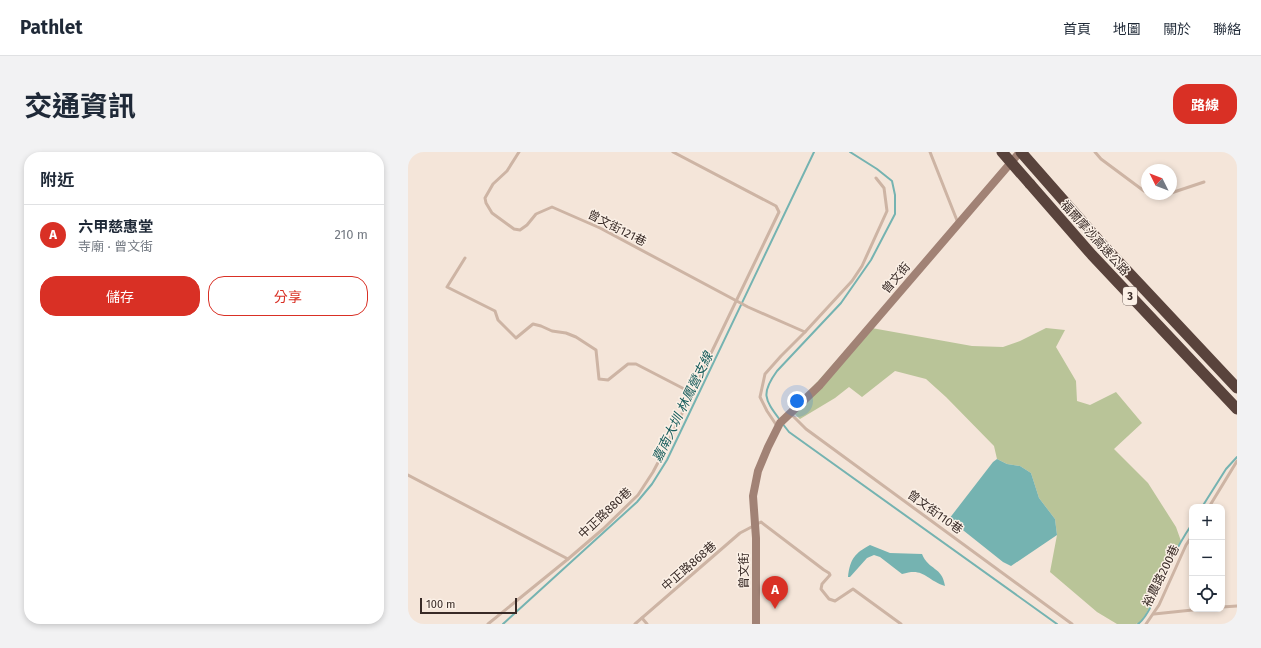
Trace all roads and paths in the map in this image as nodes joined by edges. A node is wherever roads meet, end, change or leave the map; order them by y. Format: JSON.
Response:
{"nodes":[{"id":1,"x":519,"y":152,"type":"edge"},
{"id":2,"x":673,"y":152,"type":"edge"},
{"id":3,"x":930,"y":152,"type":"edge"},
{"id":4,"x":1002,"y":152,"type":"edge"},
{"id":5,"x":1021,"y":152,"type":"edge"},
{"id":6,"x":1094,"y":152,"type":"edge"},
{"id":7,"x":876,"y":178,"type":"dead end"},
{"id":8,"x":1204,"y":182,"type":"dead end"},
{"id":9,"x":1141,"y":190,"type":"edge"},
{"id":10,"x":1177,"y":192,"type":"edge"},
{"id":11,"x":958,"y":223,"type":"junction"},
{"id":12,"x":465,"y":258,"type":"dead end"},
{"id":13,"x":738,"y":302,"type":"junction"},
{"id":14,"x":805,"y":332,"type":"junction"},
{"id":15,"x":1237,"y":388,"type":"edge"},
{"id":16,"x":692,"y":393,"type":"junction"},
{"id":17,"x":1235,"y":407,"type":"edge"},
{"id":18,"x":789,"y":414,"type":"junction"},
{"id":19,"x":778,"y":427,"type":"junction"},
{"id":20,"x":1237,"y":461,"type":"edge"},
{"id":21,"x":408,"y":475,"type":"edge"},
{"id":22,"x":1212,"y":504,"type":"edge"},
{"id":23,"x":756,"y":525,"type":"junction"},
{"id":24,"x":1190,"y":540,"type":"edge"},
{"id":25,"x":568,"y":559,"type":"junction"},
{"id":26,"x":1237,"y":606,"type":"edge"},
{"id":27,"x":1225,"y":607,"type":"edge"},
{"id":28,"x":1189,"y":610,"type":"edge"},
{"id":29,"x":1154,"y":614,"type":"junction"},
{"id":30,"x":642,"y":618,"type":"junction"},
{"id":31,"x":488,"y":624,"type":"edge"},
{"id":32,"x":636,"y":624,"type":"edge"},
{"id":33,"x":647,"y":624,"type":"edge"},
{"id":34,"x":756,"y":624,"type":"edge"},
{"id":35,"x":901,"y":624,"type":"edge"},
{"id":36,"x":1072,"y":624,"type":"edge"},
{"id":37,"x":1146,"y":624,"type":"edge"}],
"edges":[{"from":1,"to":13,"type":"lane","name":"曾文街121巷"},
{"from":2,"to":13,"type":"lane","name":"中正路880巷"},
{"from":3,"to":11,"type":"lane"},
{"from":4,"to":17,"type":"highway","name":"福爾摩沙高速公路","number":"3","bridge":true},
{"from":5,"to":11,"type":"main road","name":"曾文街"},
{"from":5,"to":15,"type":"highway","name":"福爾摩沙高速公路","number":"3"},
{"from":6,"to":9,"type":"lane"},
{"from":7,"to":14,"type":"lane"},
{"from":8,"to":10,"type":"lane"},
{"from":11,"to":18,"type":"main road","name":"曾文街"},
{"from":12,"to":16,"type":"lane"},
{"from":13,"to":14,"type":"lane","name":"曾文街121巷"},
{"from":13,"to":16,"type":"lane","name":"中正路880巷"},
{"from":14,"to":19,"type":"lane"},
{"from":16,"to":25,"type":"lane","name":"中正路880巷"},
{"from":18,"to":19,"type":"main road","name":"曾文街"},
{"from":18,"to":36,"type":"lane","name":"曾文街110巷"},
{"from":19,"to":23,"type":"main road","name":"曾文街"},
{"from":20,"to":22,"type":"lane"},
{"from":21,"to":25,"type":"lane"},
{"from":23,"to":30,"type":"lane","name":"中正路868巷"},
{"from":23,"to":34,"type":"main road","name":"曾文街"},
{"from":23,"to":35,"type":"lane"},
{"from":24,"to":29,"type":"lane","name":"裕農路200巷"},
{"from":25,"to":31,"type":"lane","name":"中正路880巷"},
{"from":26,"to":27,"type":"lane"},
{"from":28,"to":29,"type":"lane"},
{"from":29,"to":37,"type":"lane","name":"裕農路200巷"},
{"from":30,"to":32,"type":"lane","name":"中正路868巷"},
{"from":30,"to":33,"type":"lane"}]}
